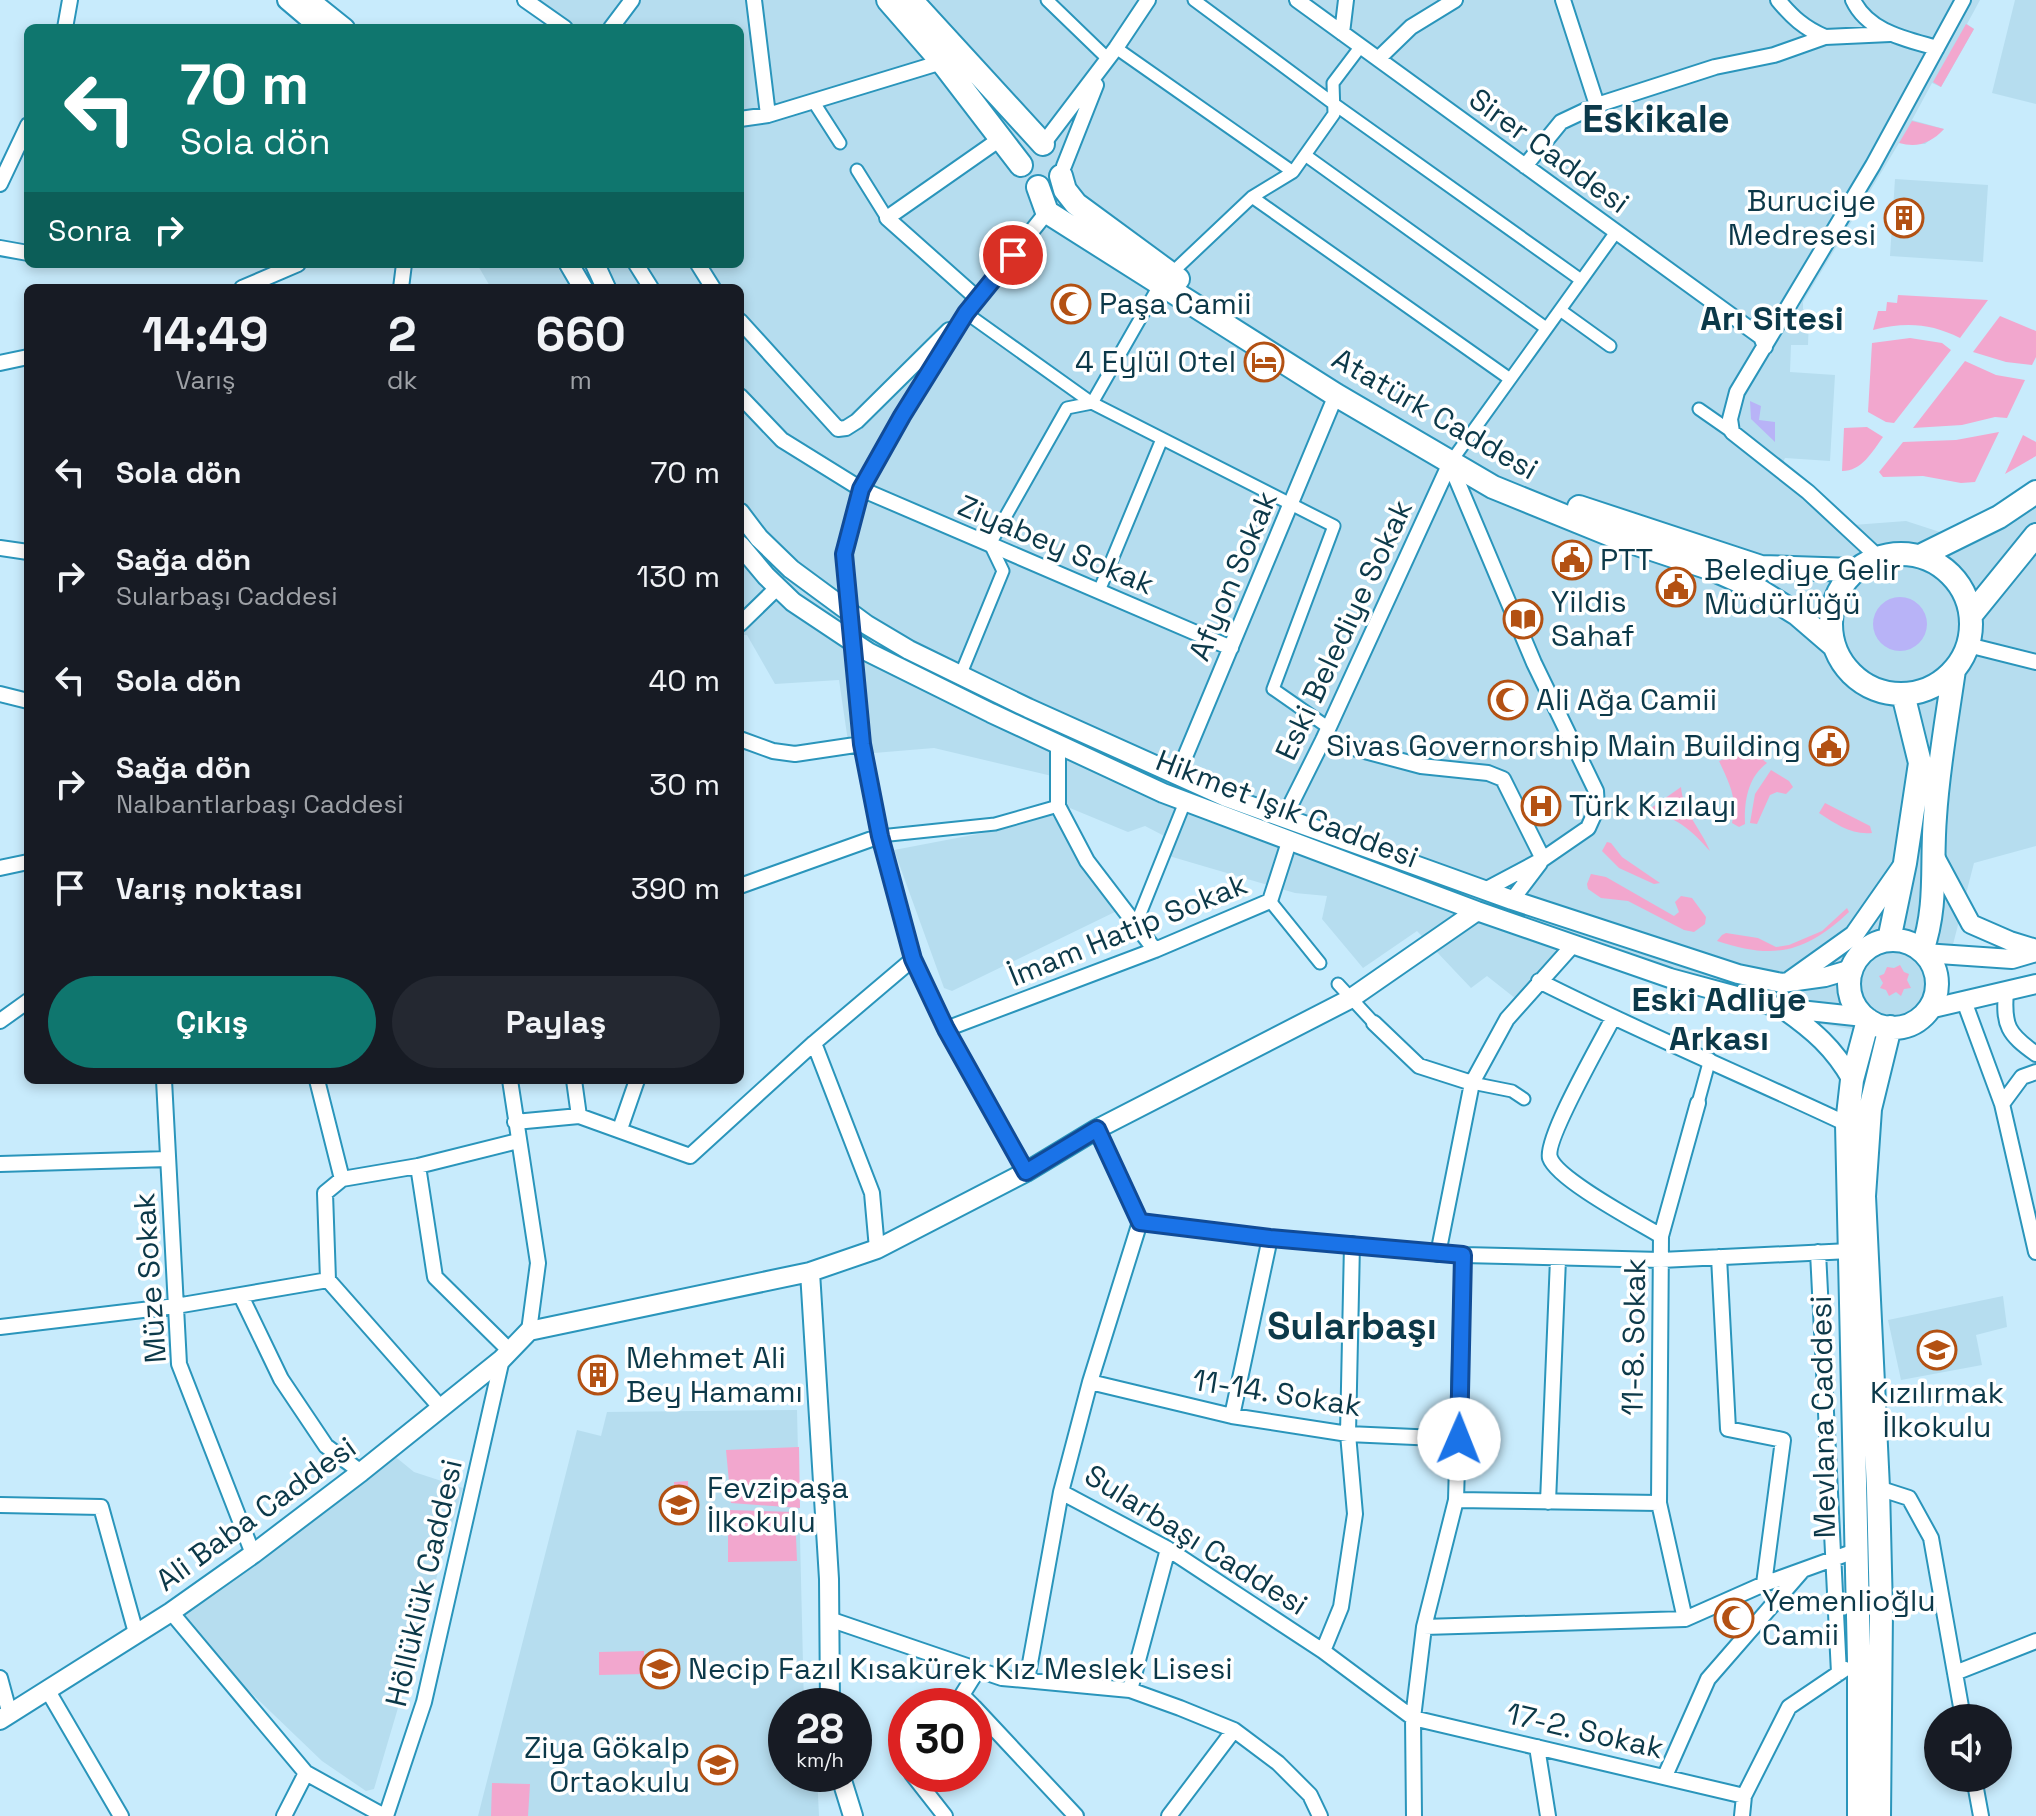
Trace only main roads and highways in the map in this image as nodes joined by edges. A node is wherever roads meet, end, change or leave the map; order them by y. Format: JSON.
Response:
{"nodes":[{"id":1,"x":888,"y":0,"type":"edge"},
{"id":2,"x":911,"y":0,"type":"edge"},
{"id":3,"x":1043,"y":144,"type":"junction"},
{"id":4,"x":1021,"y":165,"type":"junction"},
{"id":5,"x":1063,"y":171,"type":"junction"},
{"id":6,"x":1038,"y":187,"type":"junction"},
{"id":7,"x":1166,"y":279,"type":"junction"},
{"id":8,"x":1453,"y":458,"type":"junction"},
{"id":9,"x":2036,"y":492,"type":"edge"},
{"id":10,"x":2036,"y":535,"type":"edge"},
{"id":11,"x":1920,"y":556,"type":"junction"},
{"id":12,"x":1853,"y":570,"type":"junction"},
{"id":13,"x":1971,"y":615,"type":"junction"},
{"id":14,"x":1833,"y":645,"type":"junction"},
{"id":15,"x":1954,"y":670,"type":"junction"},
{"id":16,"x":1903,"y":694,"type":"junction"},
{"id":17,"x":1889,"y":940,"type":"junction"},
{"id":18,"x":1923,"y":952,"type":"junction"},
{"id":19,"x":1866,"y":1018,"type":"junction"},
{"id":20,"x":1890,"y":1027,"type":"junction"},
{"id":21,"x":1859,"y":1816,"type":"edge"},
{"id":22,"x":1879,"y":1816,"type":"edge"}],
"edges":[{"from":1,"to":4,"type":"main road"},
{"from":2,"to":3,"type":"main road"},
{"from":3,"to":4,"type":"main road"},
{"from":3,"to":5,"type":"main road"},
{"from":4,"to":6,"type":"main road"},
{"from":5,"to":6,"type":"main road"},
{"from":5,"to":7,"type":"main road","name":"Atatürk Caddesi"},
{"from":6,"to":7,"type":"main road","name":"Atatürk Caddesi"},
{"from":7,"to":8,"type":"main road","name":"Atatürk Caddesi"},
{"from":7,"to":8,"type":"main road","name":"Atatürk Caddesi"},
{"from":8,"to":12,"type":"main road","name":"Atatürk Caddesi"},
{"from":8,"to":14,"type":"main road","name":"Atatürk Caddesi"},
{"from":9,"to":11,"type":"main road"},
{"from":10,"to":13,"type":"main road"},
{"from":11,"to":12,"type":"main road"},
{"from":11,"to":13,"type":"main road"},
{"from":12,"to":14,"type":"main road"},
{"from":13,"to":15,"type":"main road"},
{"from":14,"to":16,"type":"main road"},
{"from":15,"to":16,"type":"main road"},
{"from":15,"to":18,"type":"main road"},
{"from":16,"to":17,"type":"main road"},
{"from":17,"to":18,"type":"main road"},
{"from":17,"to":19,"type":"main road"},
{"from":18,"to":20,"type":"main road"},
{"from":19,"to":20,"type":"main road"},
{"from":19,"to":21,"type":"main road","name":"Mevlana Caddesi"},
{"from":20,"to":22,"type":"main road","name":"Mevlana Caddesi"}]}
